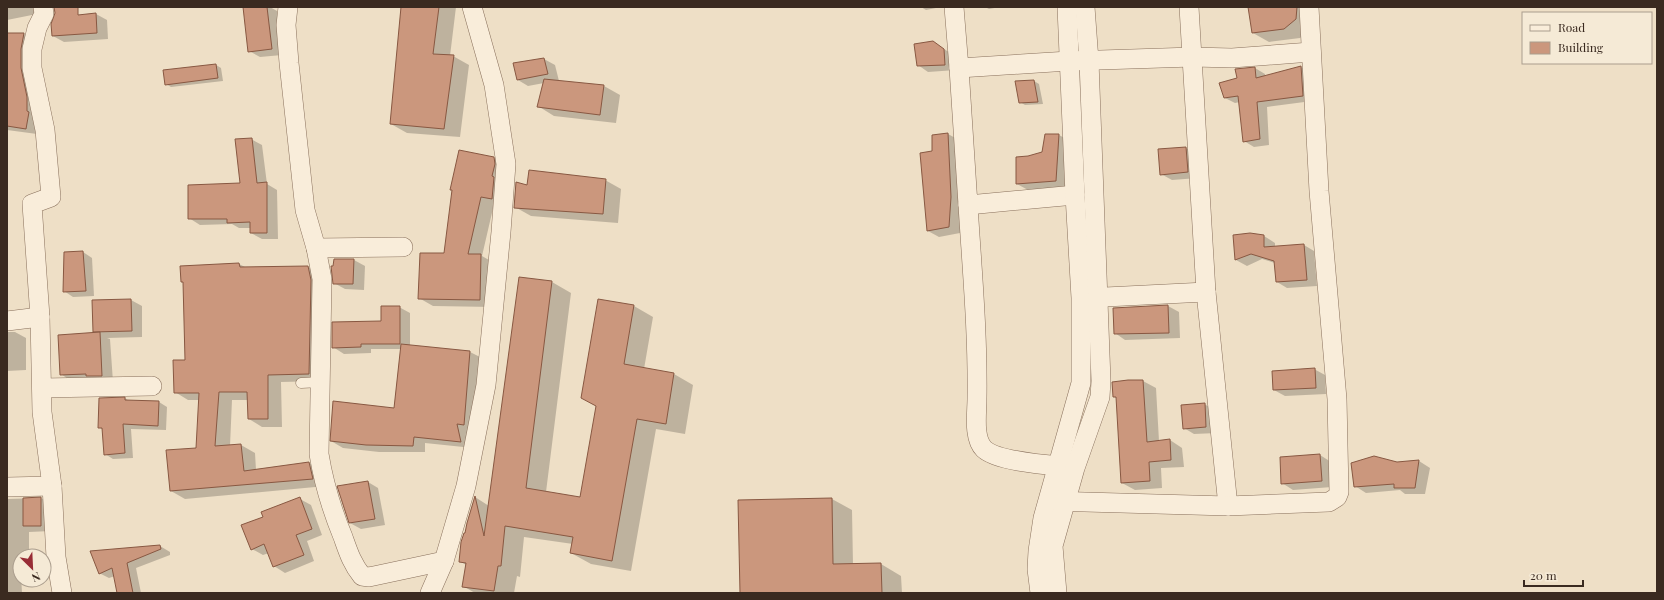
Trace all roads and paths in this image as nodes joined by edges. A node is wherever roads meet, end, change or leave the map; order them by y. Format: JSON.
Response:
{"nodes":[{"id":1,"x":43,"y":7,"type":"edge"},
{"id":2,"x":288,"y":7,"type":"edge"},
{"id":3,"x":472,"y":7,"type":"edge"},
{"id":4,"x":954,"y":7,"type":"edge"},
{"id":5,"x":1067,"y":7,"type":"edge"},
{"id":6,"x":1085,"y":7,"type":"edge"},
{"id":7,"x":1189,"y":7,"type":"edge"},
{"id":8,"x":1309,"y":7,"type":"edge"},
{"id":9,"x":1312,"y":52,"type":"junction"},
{"id":10,"x":1193,"y":57,"type":"junction"},
{"id":11,"x":1069,"y":61,"type":"junction"},
{"id":12,"x":1089,"y":61,"type":"junction"},
{"id":13,"x":959,"y":68,"type":"junction"},
{"id":14,"x":1075,"y":195,"type":"junction"},
{"id":15,"x":968,"y":205,"type":"junction"},
{"id":16,"x":316,"y":248,"type":"junction"},
{"id":17,"x":403,"y":248,"type":"dead end"},
{"id":18,"x":1206,"y":292,"type":"junction"},
{"id":19,"x":1089,"y":298,"type":"junction"},
{"id":20,"x":40,"y":316,"type":"junction"},
{"id":21,"x":7,"y":321,"type":"edge"},
{"id":22,"x":1100,"y":381,"type":"junction"},
{"id":23,"x":321,"y":382,"type":"junction"},
{"id":24,"x":301,"y":383,"type":"dead end"},
{"id":25,"x":1081,"y":383,"type":"junction"},
{"id":26,"x":152,"y":386,"type":"dead end"},
{"id":27,"x":42,"y":388,"type":"junction"},
{"id":28,"x":1066,"y":467,"type":"junction"},
{"id":29,"x":52,"y":486,"type":"junction"},
{"id":30,"x":7,"y":487,"type":"edge"},
{"id":31,"x":1057,"y":502,"type":"junction"},
{"id":32,"x":1228,"y":506,"type":"junction"},
{"id":33,"x":444,"y":561,"type":"junction"},
{"id":34,"x":62,"y":593,"type":"edge"},
{"id":35,"x":430,"y":593,"type":"edge"},
{"id":36,"x":1040,"y":593,"type":"edge"},
{"id":37,"x":1057,"y":593,"type":"edge"}],
"edges":[{"from":1,"to":20,"type":"street"},
{"from":2,"to":16,"type":"street"},
{"from":3,"to":33,"type":"street"},
{"from":4,"to":13,"type":"street"},
{"from":5,"to":11,"type":"street"},
{"from":6,"to":12,"type":"street"},
{"from":7,"to":10,"type":"street"},
{"from":8,"to":9,"type":"street"},
{"from":9,"to":10,"type":"street"},
{"from":9,"to":32,"type":"street"},
{"from":10,"to":12,"type":"street"},
{"from":10,"to":18,"type":"street"},
{"from":11,"to":12,"type":"street"},
{"from":11,"to":13,"type":"street"},
{"from":11,"to":14,"type":"street"},
{"from":12,"to":19,"type":"street"},
{"from":13,"to":15,"type":"street"},
{"from":14,"to":15,"type":"street"},
{"from":14,"to":19,"type":"street"},
{"from":15,"to":28,"type":"street"},
{"from":16,"to":17,"type":"street"},
{"from":16,"to":23,"type":"street"},
{"from":18,"to":19,"type":"street"},
{"from":18,"to":32,"type":"street"},
{"from":19,"to":22,"type":"street"},
{"from":19,"to":25,"type":"street"},
{"from":20,"to":21,"type":"street"},
{"from":20,"to":27,"type":"street"},
{"from":22,"to":25,"type":"street"},
{"from":22,"to":28,"type":"street"},
{"from":23,"to":24,"type":"lane"},
{"from":23,"to":33,"type":"street"},
{"from":25,"to":28,"type":"street"},
{"from":26,"to":27,"type":"street"},
{"from":27,"to":29,"type":"street"},
{"from":28,"to":31,"type":"street"},
{"from":29,"to":30,"type":"street"},
{"from":29,"to":34,"type":"street"},
{"from":31,"to":32,"type":"street"},
{"from":31,"to":36,"type":"street"},
{"from":31,"to":37,"type":"street"},
{"from":33,"to":35,"type":"street"}]}
